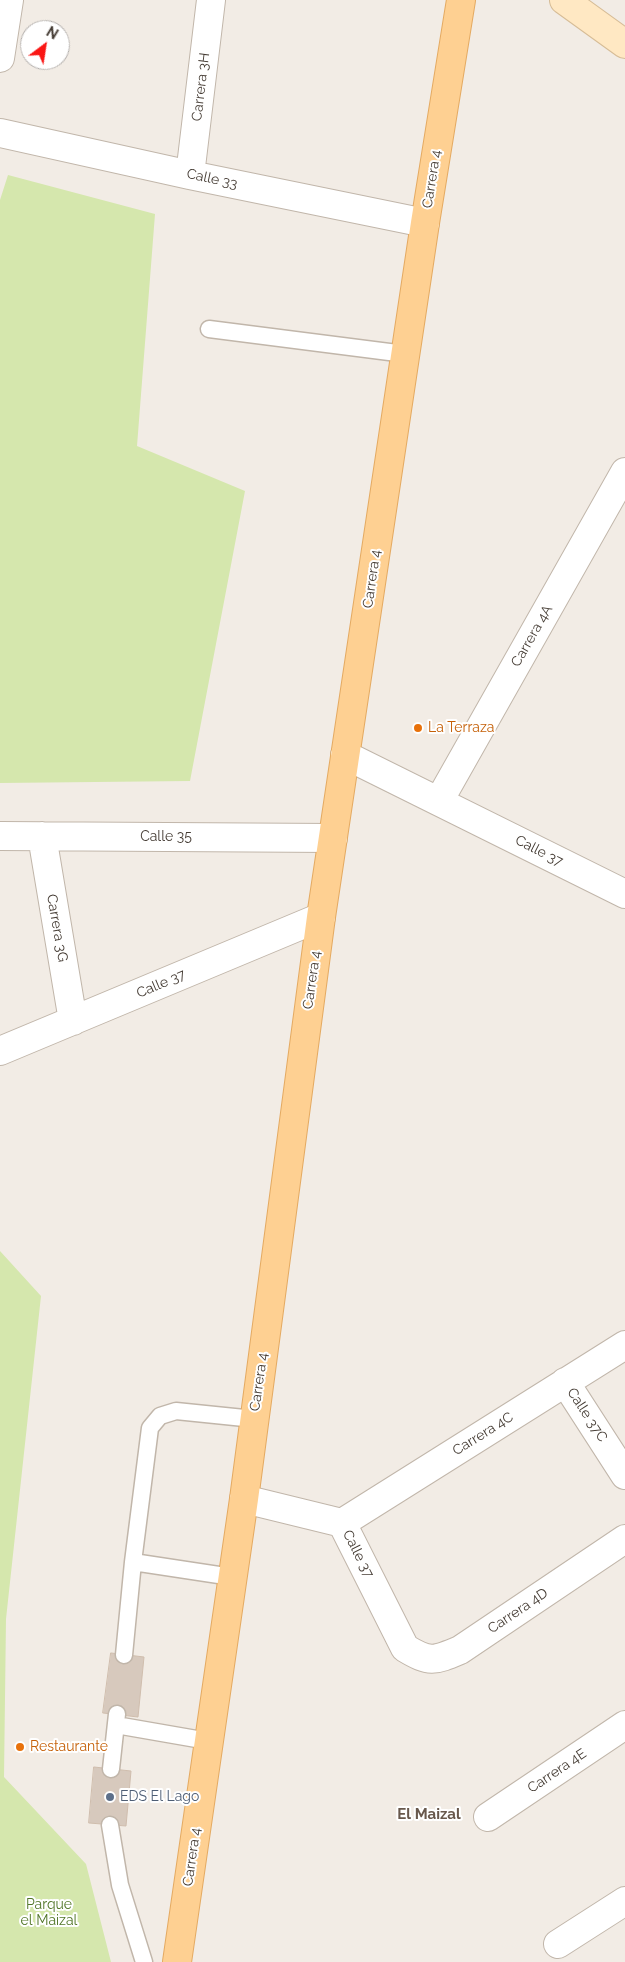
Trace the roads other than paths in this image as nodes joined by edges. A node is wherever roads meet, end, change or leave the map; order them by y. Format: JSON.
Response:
{"nodes":[{"id":1,"x":9,"y":0,"type":"edge"},
{"id":2,"x":211,"y":0,"type":"edge"},
{"id":3,"x":461,"y":0,"type":"edge"},
{"id":4,"x":564,"y":0,"type":"edge"},
{"id":5,"x":625,"y":44,"type":"edge"},
{"id":6,"x":0,"y":58,"type":"edge"},
{"id":7,"x":0,"y":133,"type":"edge"},
{"id":8,"x":190,"y":175,"type":"junction"},
{"id":9,"x":424,"y":222,"type":"junction"},
{"id":10,"x":209,"y":329,"type":"dead end"},
{"id":11,"x":405,"y":354,"type":"junction"},
{"id":12,"x":625,"y":472,"type":"edge"},
{"id":13,"x":346,"y":755,"type":"junction"},
{"id":14,"x":439,"y":801,"type":"junction"},
{"id":15,"x":0,"y":836,"type":"edge"},
{"id":16,"x":42,"y":836,"type":"junction"},
{"id":17,"x":333,"y":838,"type":"junction"},
{"id":18,"x":625,"y":894,"type":"edge"},
{"id":19,"x":321,"y":917,"type":"junction"},
{"id":20,"x":73,"y":1021,"type":"junction"},
{"id":21,"x":0,"y":1051,"type":"edge"},
{"id":22,"x":625,"y":1345,"type":"edge"},
{"id":23,"x":565,"y":1382,"type":"junction"},
{"id":24,"x":254,"y":1420,"type":"junction"},
{"id":25,"x":625,"y":1475,"type":"edge"},
{"id":26,"x":244,"y":1499,"type":"junction"},
{"id":27,"x":342,"y":1523,"type":"junction"},
{"id":28,"x":625,"y":1539,"type":"edge"},
{"id":29,"x":133,"y":1562,"type":"junction"},
{"id":30,"x":232,"y":1577,"type":"junction"},
{"id":31,"x":405,"y":1648,"type":"joint"},
{"id":32,"x":124,"y":1654,"type":"dead end"},
{"id":33,"x":625,"y":1725,"type":"edge"},
{"id":34,"x":208,"y":1741,"type":"junction"},
{"id":35,"x":111,"y":1769,"type":"dead end"},
{"id":36,"x":488,"y":1817,"type":"dead end"},
{"id":37,"x":110,"y":1826,"type":"dead end"},
{"id":38,"x":625,"y":1901,"type":"edge"},
{"id":39,"x":558,"y":1944,"type":"dead end"},
{"id":40,"x":144,"y":1962,"type":"edge"},
{"id":41,"x":177,"y":1962,"type":"edge"}],
"edges":[{"from":1,"to":6,"type":"street"},
{"from":2,"to":8,"type":"street","name":"Carrera 3H"},
{"from":3,"to":9,"type":"main road","name":"Carrera 4"},
{"from":4,"to":5,"type":"street"},
{"from":7,"to":8,"type":"street","name":"Calle 33"},
{"from":8,"to":9,"type":"street","name":"Calle 33"},
{"from":9,"to":11,"type":"main road","name":"Carrera 4"},
{"from":10,"to":11,"type":"lane"},
{"from":11,"to":13,"type":"main road","name":"Carrera 4"},
{"from":12,"to":14,"type":"street","name":"Carrera 4A"},
{"from":13,"to":14,"type":"street","name":"Calle 37"},
{"from":13,"to":17,"type":"main road","name":"Carrera 4"},
{"from":14,"to":18,"type":"street","name":"Calle 37"},
{"from":15,"to":16,"type":"street","name":"Calle 35"},
{"from":16,"to":17,"type":"street","name":"Calle 35"},
{"from":16,"to":20,"type":"street","name":"Carrera 3G"},
{"from":17,"to":19,"type":"main road","name":"Carrera 4"},
{"from":19,"to":20,"type":"street","name":"Calle 37"},
{"from":19,"to":24,"type":"main road","name":"Carrera 4"},
{"from":20,"to":21,"type":"street","name":"Calle 37"},
{"from":22,"to":23,"type":"street","name":"Carrera 4C"},
{"from":23,"to":25,"type":"street","name":"Calle 37C"},
{"from":23,"to":27,"type":"street","name":"Carrera 4C"},
{"from":24,"to":26,"type":"main road","name":"Carrera 4"},
{"from":24,"to":29,"type":"lane"},
{"from":26,"to":27,"type":"street","name":"Calle 37"},
{"from":26,"to":30,"type":"main road","name":"Carrera 4"},
{"from":27,"to":31,"type":"street","name":"Calle 37"},
{"from":28,"to":31,"type":"street","name":"Carrera 4D"},
{"from":29,"to":30,"type":"lane"},
{"from":29,"to":32,"type":"lane"},
{"from":30,"to":34,"type":"main road","name":"Carrera 4"},
{"from":33,"to":36,"type":"street","name":"Carrera 4E"},
{"from":34,"to":35,"type":"lane"},
{"from":34,"to":41,"type":"main road","name":"Carrera 4"},
{"from":37,"to":40,"type":"lane"},
{"from":38,"to":39,"type":"street"}]}
